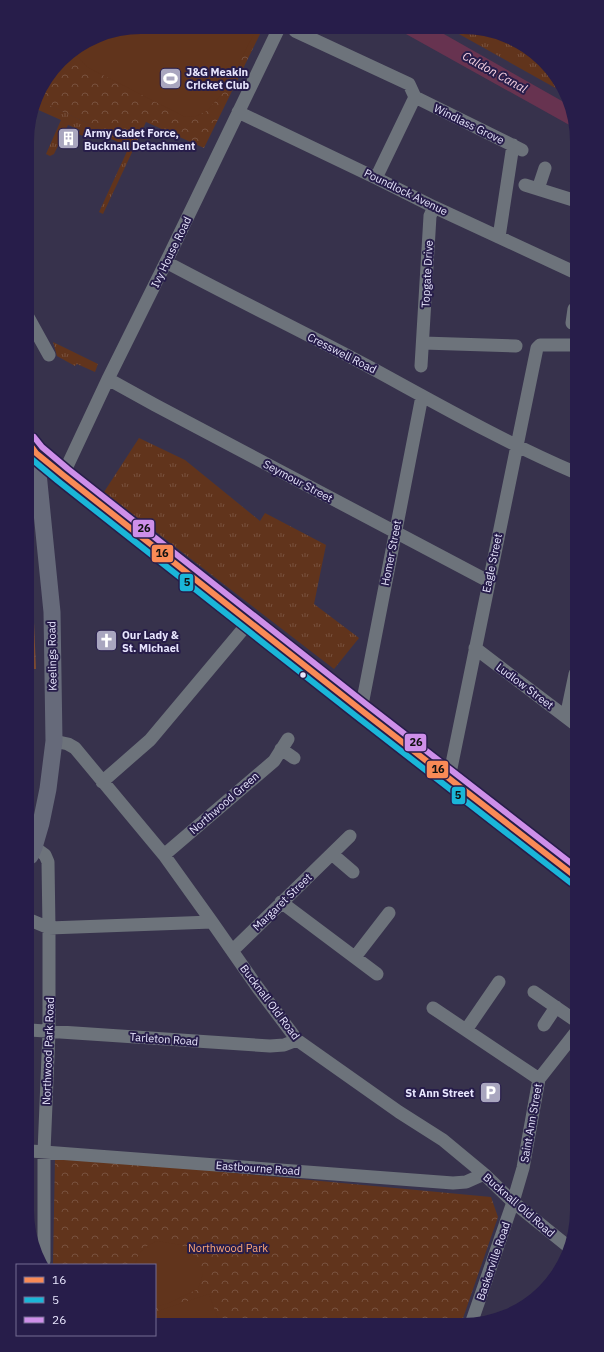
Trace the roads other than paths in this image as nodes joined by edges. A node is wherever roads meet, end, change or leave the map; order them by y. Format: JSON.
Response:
{"nodes":[{"id":1,"x":276,"y":34,"type":"edge"},
{"id":2,"x":301,"y":34,"type":"edge"},
{"id":3,"x":415,"y":97,"type":"junction"},
{"id":4,"x":238,"y":112,"type":"junction"},
{"id":5,"x":545,"y":168,"type":"dead end"},
{"id":6,"x":376,"y":178,"type":"junction"},
{"id":7,"x":525,"y":185,"type":"dead end"},
{"id":8,"x":538,"y":189,"type":"junction"},
{"id":9,"x":570,"y":199,"type":"edge"},
{"id":10,"x":434,"y":206,"type":"junction"},
{"id":11,"x":499,"y":237,"type":"junction"},
{"id":12,"x":166,"y":262,"type":"junction"},
{"id":13,"x":570,"y":270,"type":"edge"},
{"id":14,"x":34,"y":328,"type":"edge"},
{"id":15,"x":423,"y":343,"type":"junction"},
{"id":16,"x":570,"y":345,"type":"edge"},
{"id":17,"x":516,"y":346,"type":"dead end"},
{"id":18,"x":49,"y":355,"type":"dead end"},
{"id":19,"x":421,"y":366,"type":"dead end"},
{"id":20,"x":108,"y":379,"type":"junction"},
{"id":21,"x":422,"y":396,"type":"junction"},
{"id":22,"x":517,"y":446,"type":"junction"},
{"id":23,"x":34,"y":449,"type":"edge"},
{"id":24,"x":34,"y":470,"type":"edge"},
{"id":25,"x":570,"y":470,"type":"edge"},
{"id":26,"x":63,"y":475,"type":"junction"},
{"id":27,"x":395,"y":532,"type":"junction"},
{"id":28,"x":488,"y":581,"type":"junction"},
{"id":29,"x":249,"y":622,"type":"junction"},
{"id":30,"x":475,"y":648,"type":"junction"},
{"id":31,"x":361,"y":710,"type":"junction"},
{"id":32,"x":570,"y":719,"type":"edge"},
{"id":33,"x":54,"y":741,"type":"junction"},
{"id":34,"x":294,"y":758,"type":"dead end"},
{"id":35,"x":449,"y":778,"type":"junction"},
{"id":36,"x":102,"y":782,"type":"junction"},
{"id":37,"x":350,"y":836,"type":"dead end"},
{"id":38,"x":34,"y":846,"type":"edge"},
{"id":39,"x":34,"y":852,"type":"edge"},
{"id":40,"x":332,"y":854,"type":"junction"},
{"id":41,"x":164,"y":855,"type":"junction"},
{"id":42,"x":353,"y":872,"type":"dead end"},
{"id":43,"x":570,"y":872,"type":"edge"},
{"id":44,"x":281,"y":902,"type":"junction"},
{"id":45,"x":389,"y":913,"type":"dead end"},
{"id":46,"x":34,"y":922,"type":"edge"},
{"id":47,"x":212,"y":922,"type":"junction"},
{"id":48,"x":49,"y":928,"type":"junction"},
{"id":49,"x":232,"y":951,"type":"junction"},
{"id":50,"x":355,"y":957,"type":"junction"},
{"id":51,"x":377,"y":974,"type":"dead end"},
{"id":52,"x":499,"y":982,"type":"dead end"},
{"id":53,"x":534,"y":992,"type":"dead end"},
{"id":54,"x":556,"y":1007,"type":"junction"},
{"id":55,"x":433,"y":1008,"type":"dead end"},
{"id":56,"x":570,"y":1017,"type":"edge"},
{"id":57,"x":544,"y":1025,"type":"dead end"},
{"id":58,"x":34,"y":1030,"type":"edge"},
{"id":59,"x":466,"y":1030,"type":"junction"},
{"id":60,"x":49,"y":1032,"type":"junction"},
{"id":61,"x":297,"y":1040,"type":"junction"},
{"id":62,"x":570,"y":1040,"type":"edge"},
{"id":63,"x":539,"y":1079,"type":"junction"},
{"id":64,"x":34,"y":1151,"type":"edge"},
{"id":65,"x":44,"y":1152,"type":"junction"},
{"id":66,"x":484,"y":1174,"type":"junction"},
{"id":67,"x":513,"y":1202,"type":"junction"},
{"id":68,"x":564,"y":1244,"type":"edge"},
{"id":69,"x":44,"y":1256,"type":"edge"},
{"id":70,"x":473,"y":1317,"type":"edge"}],
"edges":[{"from":1,"to":4,"type":"street","name":"Ivy House Road"},
{"from":2,"to":3,"type":"street"},
{"from":3,"to":6,"type":"street"},
{"from":3,"to":11,"type":"street","name":"Windlass Grove"},
{"from":4,"to":6,"type":"street","name":"Poundlock Avenue"},
{"from":4,"to":12,"type":"street","name":"Ivy House Road"},
{"from":5,"to":8,"type":"street"},
{"from":6,"to":10,"type":"street","name":"Poundlock Avenue"},
{"from":7,"to":8,"type":"street"},
{"from":8,"to":9,"type":"street"},
{"from":10,"to":11,"type":"street","name":"Poundlock Avenue"},
{"from":10,"to":15,"type":"street","name":"Topgate Drive"},
{"from":11,"to":13,"type":"street","name":"Poundlock Avenue"},
{"from":12,"to":20,"type":"street","name":"Ivy House Road"},
{"from":12,"to":21,"type":"street","name":"Cresswell Road"},
{"from":14,"to":18,"type":"street"},
{"from":15,"to":17,"type":"street"},
{"from":15,"to":19,"type":"street","name":"Topgate Drive"},
{"from":16,"to":22,"type":"street","name":"Eagle Street"},
{"from":20,"to":26,"type":"street","name":"Ivy House Road"},
{"from":20,"to":27,"type":"street","name":"Seymour Street"},
{"from":21,"to":22,"type":"street","name":"Cresswell Road"},
{"from":21,"to":27,"type":"street","name":"Homer Street"},
{"from":22,"to":25,"type":"street","name":"Cresswell Road"},
{"from":22,"to":28,"type":"street","name":"Eagle Street"},
{"from":23,"to":26,"type":"main road"},
{"from":24,"to":33,"type":"main road","name":"Keelings Road"},
{"from":26,"to":29,"type":"main road"},
{"from":27,"to":28,"type":"street","name":"Seymour Street"},
{"from":27,"to":31,"type":"street","name":"Homer Street"},
{"from":28,"to":30,"type":"street","name":"Eagle Street"},
{"from":29,"to":31,"type":"main road"},
{"from":29,"to":36,"type":"street"},
{"from":30,"to":32,"type":"street","name":"Ludlow Street"},
{"from":30,"to":35,"type":"street","name":"Eagle Street"},
{"from":31,"to":35,"type":"main road"},
{"from":33,"to":36,"type":"street","name":"Bucknall Old Road"},
{"from":33,"to":38,"type":"main road","name":"Keelings Road"},
{"from":34,"to":41,"type":"street","name":"Northwood Green"},
{"from":35,"to":43,"type":"main road"},
{"from":36,"to":41,"type":"street","name":"Bucknall Old Road"},
{"from":37,"to":40,"type":"street","name":"Margaret Street"},
{"from":39,"to":48,"type":"street","name":"Northwood Park Road"},
{"from":40,"to":42,"type":"street"},
{"from":40,"to":44,"type":"street","name":"Margaret Street"},
{"from":41,"to":47,"type":"street","name":"Bucknall Old Road"},
{"from":44,"to":49,"type":"street","name":"Margaret Street"},
{"from":44,"to":50,"type":"street"},
{"from":45,"to":50,"type":"street"},
{"from":46,"to":48,"type":"street"},
{"from":47,"to":48,"type":"street"},
{"from":47,"to":49,"type":"street","name":"Bucknall Old Road"},
{"from":48,"to":60,"type":"street","name":"Northwood Park Road"},
{"from":49,"to":61,"type":"street","name":"Bucknall Old Road"},
{"from":50,"to":51,"type":"street"},
{"from":52,"to":59,"type":"street"},
{"from":53,"to":54,"type":"street"},
{"from":54,"to":56,"type":"street"},
{"from":54,"to":57,"type":"street"},
{"from":55,"to":59,"type":"street"},
{"from":58,"to":60,"type":"street","name":"Tarleton Road"},
{"from":59,"to":63,"type":"street"},
{"from":60,"to":61,"type":"street","name":"Tarleton Road"},
{"from":60,"to":65,"type":"street","name":"Northwood Park Road"},
{"from":61,"to":66,"type":"street","name":"Bucknall Old Road"},
{"from":62,"to":63,"type":"street","name":"Saint Ann Street"},
{"from":63,"to":67,"type":"street","name":"Saint Ann Street"},
{"from":64,"to":65,"type":"street","name":"Eastbourne Road"},
{"from":65,"to":66,"type":"street","name":"Eastbourne Road"},
{"from":65,"to":69,"type":"street","name":"Northwood Park Road"},
{"from":66,"to":67,"type":"street","name":"Bucknall Old Road"},
{"from":67,"to":68,"type":"street","name":"Bucknall Old Road"},
{"from":67,"to":70,"type":"street","name":"Baskerville Road"}]}
